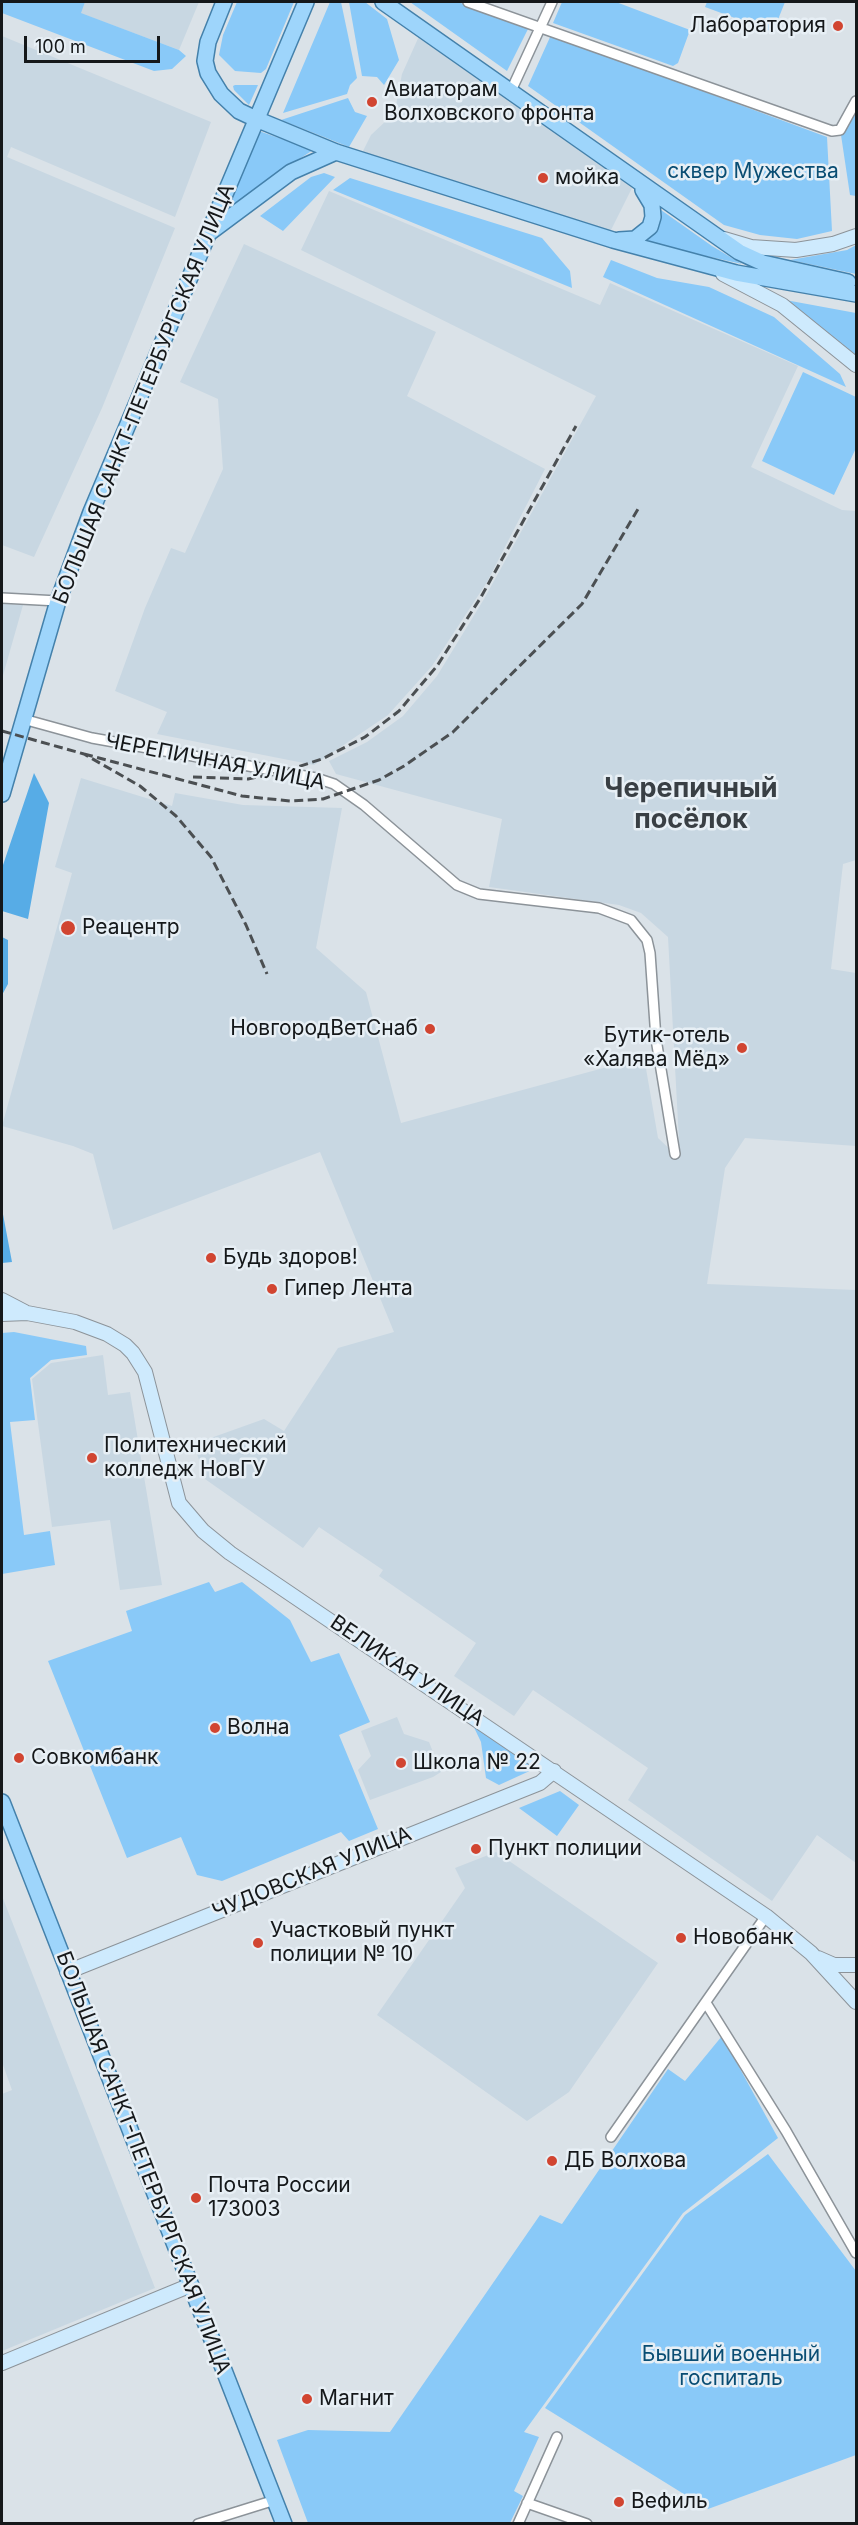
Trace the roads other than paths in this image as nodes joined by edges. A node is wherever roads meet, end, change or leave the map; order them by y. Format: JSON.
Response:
{"nodes":[{"id":1,"x":224,"y":2,"type":"edge"},
{"id":2,"x":306,"y":2,"type":"edge"},
{"id":3,"x":383,"y":2,"type":"edge"},
{"id":4,"x":468,"y":2,"type":"edge"},
{"id":5,"x":552,"y":2,"type":"edge"},
{"id":6,"x":541,"y":28,"type":"junction"},
{"id":7,"x":510,"y":93,"type":"junction"},
{"id":8,"x":856,"y":101,"type":"edge"},
{"id":9,"x":239,"y":111,"type":"junction"},
{"id":10,"x":256,"y":119,"type":"junction"},
{"id":11,"x":244,"y":148,"type":"junction"},
{"id":12,"x":336,"y":152,"type":"junction"},
{"id":13,"x":638,"y":183,"type":"junction"},
{"id":14,"x":209,"y":233,"type":"junction"},
{"id":15,"x":713,"y":236,"type":"junction"},
{"id":16,"x":856,"y":236,"type":"edge"},
{"id":17,"x":613,"y":240,"type":"junction"},
{"id":18,"x":708,"y":266,"type":"junction"},
{"id":19,"x":856,"y":283,"type":"edge"},
{"id":20,"x":856,"y":294,"type":"edge"},
{"id":21,"x":856,"y":365,"type":"edge"},
{"id":22,"x":2,"y":598,"type":"edge"},
{"id":23,"x":58,"y":601,"type":"junction"},
{"id":24,"x":23,"y":719,"type":"junction"},
{"id":25,"x":2,"y":794,"type":"edge"},
{"id":26,"x":675,"y":1154,"type":"dead end"},
{"id":27,"x":2,"y":1300,"type":"edge"},
{"id":28,"x":27,"y":1313,"type":"junction"},
{"id":29,"x":2,"y":1314,"type":"edge"},
{"id":30,"x":554,"y":1771,"type":"junction"},
{"id":31,"x":2,"y":1802,"type":"edge"},
{"id":32,"x":766,"y":1916,"type":"junction"},
{"id":33,"x":811,"y":1953,"type":"junction"},
{"id":34,"x":856,"y":1965,"type":"edge"},
{"id":35,"x":67,"y":1971,"type":"junction"},
{"id":36,"x":856,"y":2001,"type":"edge"},
{"id":37,"x":706,"y":2003,"type":"junction"},
{"id":38,"x":611,"y":2137,"type":"dead end"},
{"id":39,"x":856,"y":2253,"type":"edge"},
{"id":40,"x":191,"y":2285,"type":"junction"},
{"id":41,"x":2,"y":2363,"type":"edge"},
{"id":42,"x":557,"y":2437,"type":"dead end"},
{"id":43,"x":275,"y":2500,"type":"junction"},
{"id":44,"x":527,"y":2503,"type":"junction"},
{"id":45,"x":198,"y":2523,"type":"edge"},
{"id":46,"x":284,"y":2523,"type":"edge"},
{"id":47,"x":518,"y":2523,"type":"edge"},
{"id":48,"x":587,"y":2523,"type":"edge"}],
"edges":[{"from":1,"to":9,"type":"main road"},
{"from":2,"to":10,"type":"main road","name":"БОЛЬШАЯ САНКТ-ПЕТЕРБУРГСКАЯ УЛИЦА"},
{"from":3,"to":7,"type":"main road"},
{"from":4,"to":6,"type":"street"},
{"from":5,"to":6,"type":"street"},
{"from":6,"to":7,"type":"street"},
{"from":6,"to":8,"type":"street"},
{"from":7,"to":13,"type":"main road"},
{"from":9,"to":10,"type":"main road"},
{"from":9,"to":11,"type":"main road"},
{"from":10,"to":11,"type":"main road","name":"БОЛЬШАЯ САНКТ-ПЕТЕРБУРГСКАЯ УЛИЦА"},
{"from":10,"to":12,"type":"main road"},
{"from":11,"to":14,"type":"main road","name":"БОЛЬШАЯ САНКТ-ПЕТЕРБУРГСКАЯ УЛИЦА"},
{"from":12,"to":14,"type":"main road"},
{"from":12,"to":17,"type":"main road"},
{"from":13,"to":15,"type":"main road"},
{"from":13,"to":17,"type":"main road"},
{"from":14,"to":23,"type":"main road","name":"БОЛЬШАЯ САНКТ-ПЕТЕРБУРГСКАЯ УЛИЦА"},
{"from":15,"to":16,"type":"main road"},
{"from":15,"to":19,"type":"main road"},
{"from":17,"to":18,"type":"main road"},
{"from":18,"to":20,"type":"main road"},
{"from":18,"to":21,"type":"main road"},
{"from":22,"to":23,"type":"street"},
{"from":23,"to":24,"type":"main road","name":"БОЛЬШАЯ САНКТ-ПЕТЕРБУРГСКАЯ УЛИЦА"},
{"from":24,"to":25,"type":"main road","name":"БОЛЬШАЯ САНКТ-ПЕТЕРБУРГСКАЯ УЛИЦА"},
{"from":24,"to":26,"type":"street","name":"ЧЕРЕПИЧНАЯ УЛИЦА"},
{"from":27,"to":28,"type":"main road"},
{"from":28,"to":29,"type":"main road"},
{"from":28,"to":30,"type":"main road","name":"ВЕЛИКАЯ УЛИЦА"},
{"from":30,"to":32,"type":"main road","name":"ВЕЛИКАЯ УЛИЦА"},
{"from":30,"to":35,"type":"main road","name":"ЧУДОВСКАЯ УЛИЦА"},
{"from":31,"to":35,"type":"main road","name":"БОЛЬШАЯ САНКТ-ПЕТЕРБУРГСКАЯ УЛИЦА"},
{"from":32,"to":33,"type":"main road","name":"ВЕЛИКАЯ УЛИЦА"},
{"from":32,"to":37,"type":"street"},
{"from":33,"to":34,"type":"main road"},
{"from":33,"to":36,"type":"main road","name":"ВЕЛИКАЯ УЛИЦА"},
{"from":35,"to":40,"type":"main road","name":"БОЛЬШАЯ САНКТ-ПЕТЕРБУРГСКАЯ УЛИЦА"},
{"from":37,"to":38,"type":"street"},
{"from":37,"to":39,"type":"street"},
{"from":40,"to":41,"type":"main road"},
{"from":40,"to":43,"type":"main road","name":"БОЛЬШАЯ САНКТ-ПЕТЕРБУРГСКАЯ УЛИЦА"},
{"from":42,"to":44,"type":"street"},
{"from":43,"to":45,"type":"street"},
{"from":43,"to":46,"type":"main road","name":"БОЛЬШАЯ САНКТ-ПЕТЕРБУРГСКАЯ УЛИЦА"},
{"from":44,"to":47,"type":"street"},
{"from":44,"to":48,"type":"street"}]}
